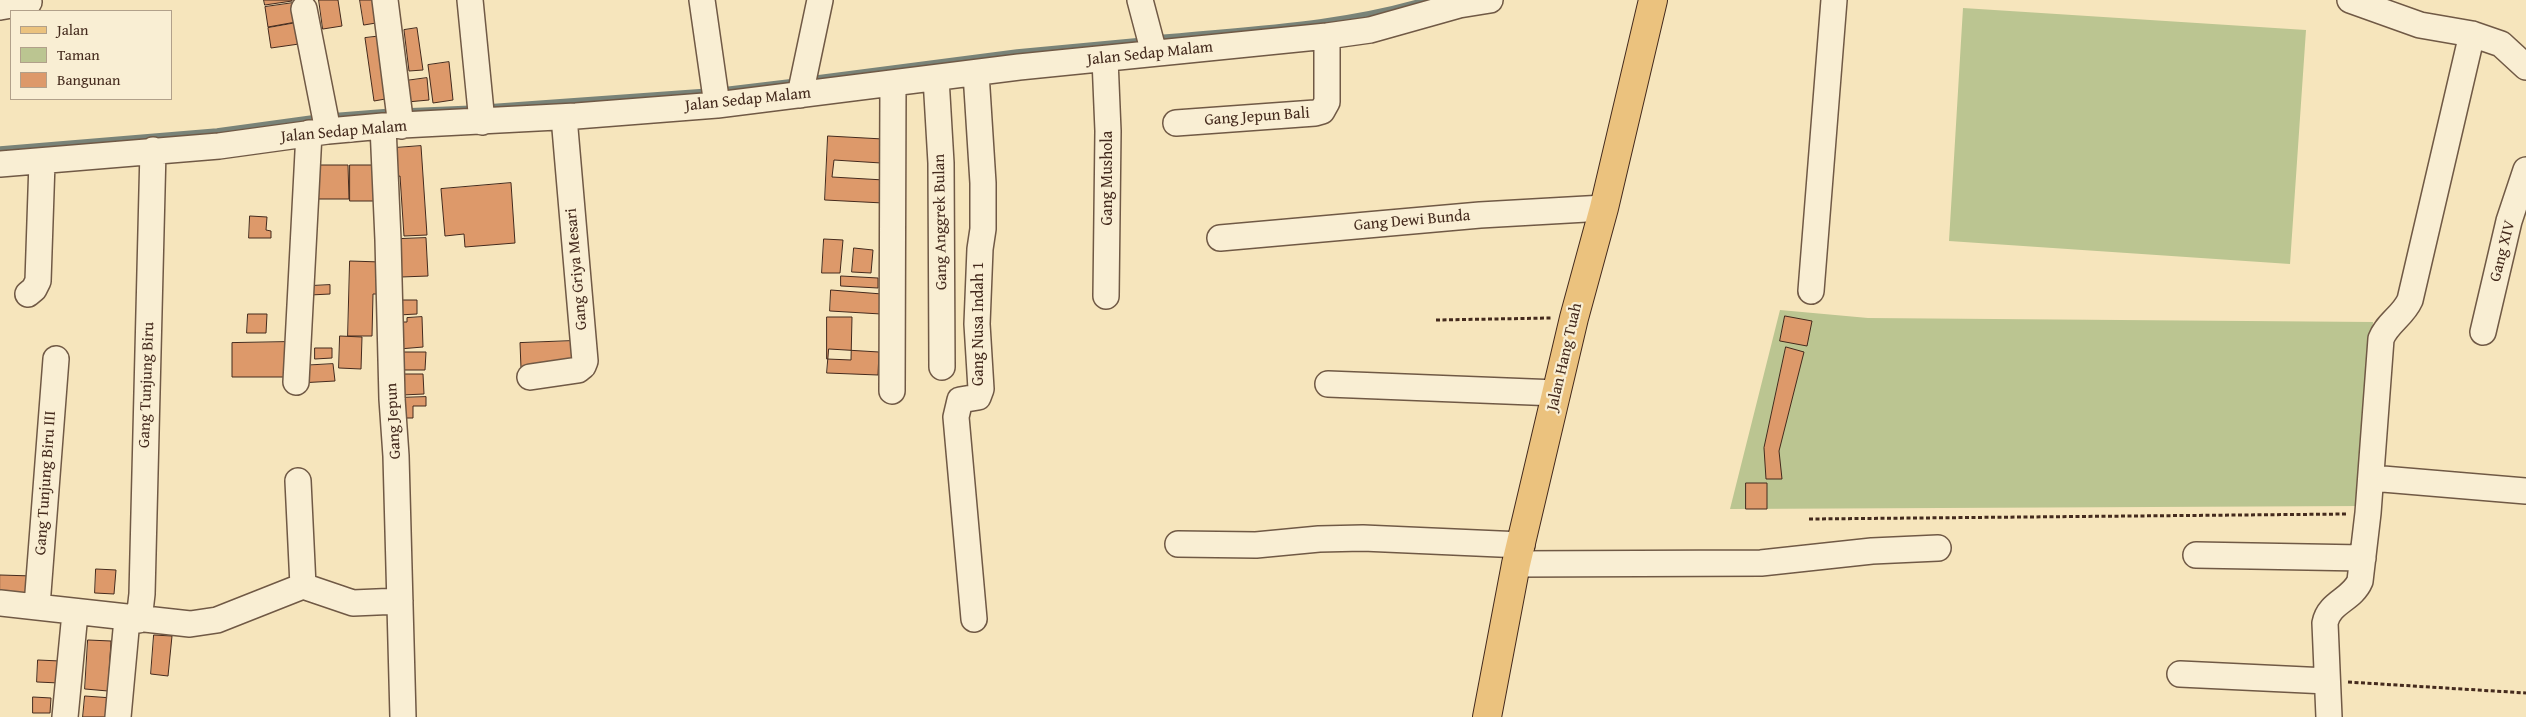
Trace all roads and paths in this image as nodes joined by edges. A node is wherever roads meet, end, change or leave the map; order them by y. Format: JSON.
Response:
{"nodes":[{"id":1,"x":385,"y":0,"type":"edge"},
{"id":2,"x":470,"y":0,"type":"edge"},
{"id":3,"x":702,"y":0,"type":"edge"},
{"id":4,"x":820,"y":0,"type":"edge"},
{"id":5,"x":1140,"y":0,"type":"edge"},
{"id":6,"x":1490,"y":0,"type":"edge"},
{"id":7,"x":1653,"y":0,"type":"edge"},
{"id":8,"x":1834,"y":0,"type":"edge"},
{"id":9,"x":2350,"y":0,"type":"edge"},
{"id":10,"x":29,"y":2,"type":"dead end"},
{"id":11,"x":1458,"y":2,"type":"edge"},
{"id":12,"x":0,"y":7,"type":"edge"},
{"id":13,"x":304,"y":10,"type":"dead end"},
{"id":14,"x":2472,"y":34,"type":"junction"},
{"id":15,"x":1327,"y":36,"type":"junction"},
{"id":16,"x":1151,"y":43,"type":"junction"},
{"id":17,"x":1105,"y":59,"type":"junction"},
{"id":18,"x":2526,"y":67,"type":"edge"},
{"id":19,"x":976,"y":73,"type":"junction"},
{"id":20,"x":936,"y":78,"type":"junction"},
{"id":21,"x":803,"y":82,"type":"junction"},
{"id":22,"x":893,"y":84,"type":"junction"},
{"id":23,"x":716,"y":94,"type":"junction"},
{"id":24,"x":481,"y":110,"type":"junction"},
{"id":25,"x":564,"y":117,"type":"junction"},
{"id":26,"x":395,"y":119,"type":"junction"},
{"id":27,"x":1176,"y":123,"type":"dead end"},
{"id":28,"x":322,"y":125,"type":"junction"},
{"id":29,"x":153,"y":150,"type":"junction"},
{"id":30,"x":42,"y":162,"type":"junction"},
{"id":31,"x":0,"y":164,"type":"edge"},
{"id":32,"x":2526,"y":170,"type":"edge"},
{"id":33,"x":1604,"y":208,"type":"junction"},
{"id":34,"x":1220,"y":238,"type":"dead end"},
{"id":35,"x":1811,"y":292,"type":"dead end"},
{"id":36,"x":28,"y":294,"type":"dead end"},
{"id":37,"x":1106,"y":296,"type":"dead end"},
{"id":38,"x":1574,"y":318,"type":"junction"},
{"id":39,"x":1436,"y":320,"type":"dead end"},
{"id":40,"x":2483,"y":332,"type":"dead end"},
{"id":41,"x":56,"y":358,"type":"dead end"},
{"id":42,"x":942,"y":367,"type":"dead end"},
{"id":43,"x":530,"y":377,"type":"dead end"},
{"id":44,"x":296,"y":382,"type":"dead end"},
{"id":45,"x":1328,"y":384,"type":"dead end"},
{"id":46,"x":892,"y":391,"type":"dead end"},
{"id":47,"x":1557,"y":393,"type":"junction"},
{"id":48,"x":2371,"y":478,"type":"junction"},
{"id":49,"x":298,"y":481,"type":"dead end"},
{"id":50,"x":2526,"y":491,"type":"edge"},
{"id":51,"x":2368,"y":513,"type":"junction"},
{"id":52,"x":1809,"y":519,"type":"dead end"},
{"id":53,"x":1178,"y":544,"type":"dead end"},
{"id":54,"x":1938,"y":548,"type":"dead end"},
{"id":55,"x":1519,"y":555,"type":"junction"},
{"id":56,"x":2196,"y":555,"type":"dead end"},
{"id":57,"x":2363,"y":558,"type":"junction"},
{"id":58,"x":303,"y":586,"type":"junction"},
{"id":59,"x":400,"y":601,"type":"junction"},
{"id":60,"x":0,"y":603,"type":"edge"},
{"id":61,"x":37,"y":606,"type":"junction"},
{"id":62,"x":75,"y":613,"type":"junction"},
{"id":63,"x":974,"y":618,"type":"dead end"},
{"id":64,"x":133,"y":619,"type":"junction"},
{"id":65,"x":2180,"y":674,"type":"dead end"},
{"id":66,"x":2327,"y":681,"type":"junction"},
{"id":67,"x":2526,"y":693,"type":"edge"},
{"id":68,"x":65,"y":717,"type":"edge"},
{"id":69,"x":118,"y":717,"type":"edge"},
{"id":70,"x":403,"y":717,"type":"edge"},
{"id":71,"x":1487,"y":717,"type":"edge"},
{"id":72,"x":2329,"y":717,"type":"edge"}],
"edges":[{"from":1,"to":26,"type":"street","name":"Gang Jepun"},
{"from":2,"to":24,"type":"street"},
{"from":3,"to":23,"type":"street"},
{"from":4,"to":21,"type":"street"},
{"from":5,"to":16,"type":"street"},
{"from":6,"to":11,"type":"street","name":"Jalan Sedap Malam"},
{"from":7,"to":33,"type":"main road","name":"Jalan Hang Tuah"},
{"from":8,"to":35,"type":"street"},
{"from":9,"to":14,"type":"street"},
{"from":10,"to":12,"type":"street"},
{"from":11,"to":15,"type":"street","name":"Jalan Sedap Malam"},
{"from":13,"to":28,"type":"street"},
{"from":14,"to":18,"type":"street"},
{"from":14,"to":48,"type":"street"},
{"from":15,"to":16,"type":"street","name":"Jalan Sedap Malam"},
{"from":15,"to":27,"type":"street","name":"Gang Jepun Bali"},
{"from":16,"to":17,"type":"street","name":"Jalan Sedap Malam"},
{"from":17,"to":19,"type":"street","name":"Jalan Sedap Malam"},
{"from":17,"to":37,"type":"street","name":"Gang Mushola"},
{"from":19,"to":20,"type":"street","name":"Jalan Sedap Malam"},
{"from":19,"to":63,"type":"street","name":"Gang Nusa Indah 1"},
{"from":20,"to":22,"type":"street","name":"Jalan Sedap Malam"},
{"from":20,"to":42,"type":"street","name":"Gang Anggrek Bulan"},
{"from":21,"to":22,"type":"street","name":"Jalan Sedap Malam"},
{"from":21,"to":23,"type":"street","name":"Jalan Sedap Malam"},
{"from":22,"to":46,"type":"street"},
{"from":23,"to":25,"type":"street","name":"Jalan Sedap Malam"},
{"from":24,"to":25,"type":"street","name":"Jalan Sedap Malam"},
{"from":24,"to":26,"type":"street","name":"Jalan Sedap Malam"},
{"from":25,"to":43,"type":"street","name":"Gang Griya Mesari"},
{"from":26,"to":28,"type":"street","name":"Jalan Sedap Malam"},
{"from":26,"to":59,"type":"street","name":"Gang Jepun"},
{"from":28,"to":29,"type":"street","name":"Jalan Sedap Malam"},
{"from":28,"to":44,"type":"street"},
{"from":29,"to":30,"type":"street","name":"Jalan Sedap Malam"},
{"from":29,"to":64,"type":"street","name":"Gang Tunjung Biru"},
{"from":30,"to":31,"type":"street","name":"Jalan Sedap Malam"},
{"from":30,"to":36,"type":"street"},
{"from":32,"to":40,"type":"street","name":"Gang XIV"},
{"from":33,"to":34,"type":"street","name":"Gang Dewi Bunda"},
{"from":33,"to":38,"type":"main road","name":"Jalan Hang Tuah"},
{"from":38,"to":39,"type":"path"},
{"from":38,"to":47,"type":"main road","name":"Jalan Hang Tuah"},
{"from":41,"to":61,"type":"street","name":"Gang Tunjung Biru III"},
{"from":45,"to":47,"type":"street"},
{"from":47,"to":55,"type":"main road","name":"Jalan Hang Tuah"},
{"from":48,"to":50,"type":"street"},
{"from":48,"to":51,"type":"street"},
{"from":49,"to":58,"type":"street"},
{"from":51,"to":52,"type":"path"},
{"from":51,"to":57,"type":"street"},
{"from":53,"to":55,"type":"street"},
{"from":54,"to":55,"type":"street"},
{"from":55,"to":71,"type":"main road","name":"Jalan Hang Tuah"},
{"from":56,"to":57,"type":"street"},
{"from":57,"to":66,"type":"street"},
{"from":58,"to":59,"type":"street"},
{"from":58,"to":64,"type":"street"},
{"from":59,"to":70,"type":"street","name":"Gang Jepun"},
{"from":60,"to":61,"type":"street"},
{"from":61,"to":62,"type":"street"},
{"from":62,"to":64,"type":"street"},
{"from":62,"to":68,"type":"street"},
{"from":64,"to":69,"type":"street","name":"Gang Tunjung Biru"},
{"from":65,"to":66,"type":"street"},
{"from":66,"to":67,"type":"path"},
{"from":66,"to":72,"type":"street"}]}
